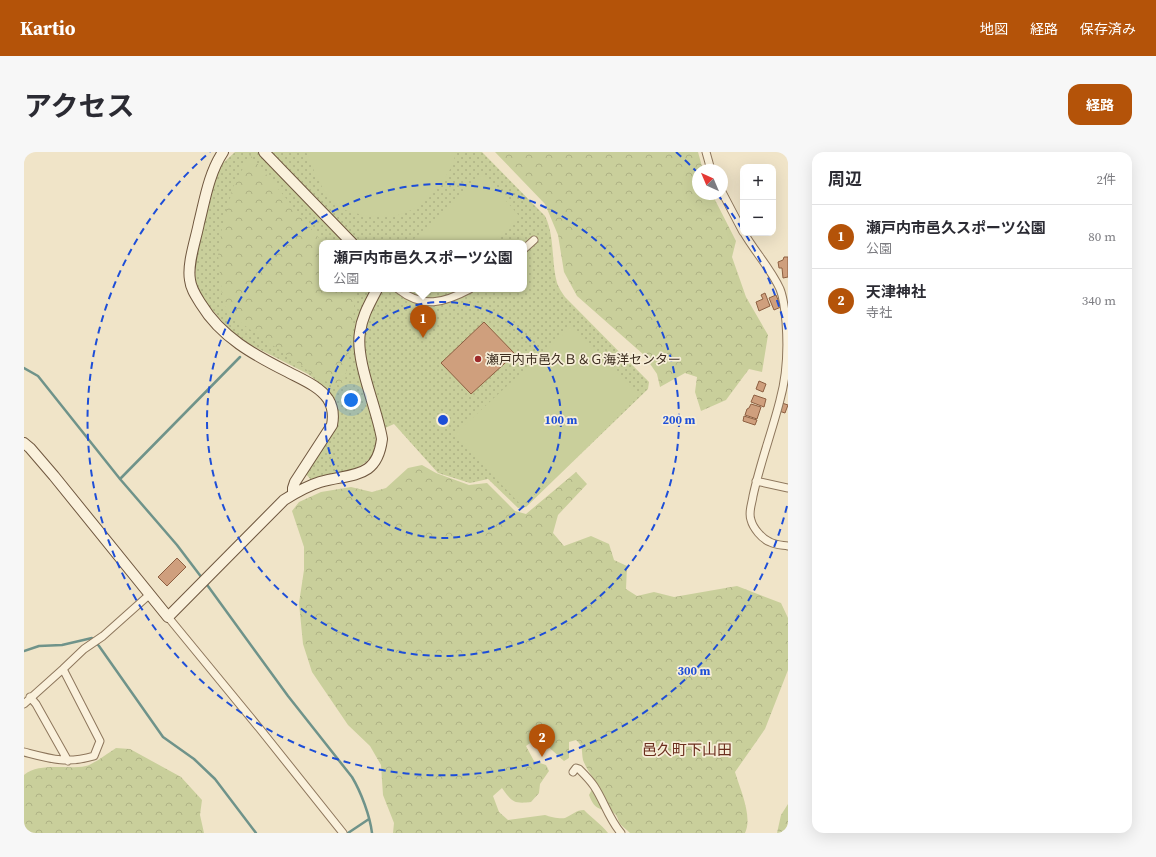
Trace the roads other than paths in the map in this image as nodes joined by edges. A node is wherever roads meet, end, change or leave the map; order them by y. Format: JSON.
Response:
{"nodes":[{"id":1,"x":223,"y":152,"type":"edge"},
{"id":2,"x":264,"y":152,"type":"edge"},
{"id":3,"x":706,"y":152,"type":"edge"},
{"id":4,"x":709,"y":164,"type":"edge"},
{"id":5,"x":726,"y":200,"type":"edge"},
{"id":6,"x":740,"y":226,"type":"edge"},
{"id":7,"x":746,"y":236,"type":"edge"},
{"id":8,"x":349,"y":240,"type":"edge"},
{"id":9,"x":534,"y":240,"type":"dead end"},
{"id":10,"x":527,"y":246,"type":"edge"},
{"id":11,"x":376,"y":292,"type":"edge"},
{"id":12,"x":402,"y":292,"type":"edge"},
{"id":13,"x":464,"y":292,"type":"edge"},
{"id":14,"x":24,"y":443,"type":"edge"},
{"id":15,"x":756,"y":481,"type":"junction"},
{"id":16,"x":788,"y":488,"type":"edge"},
{"id":17,"x":293,"y":494,"type":"junction"},
{"id":18,"x":788,"y":546,"type":"edge"},
{"id":19,"x":149,"y":595,"type":"junction"},
{"id":20,"x":168,"y":618,"type":"junction"},
{"id":21,"x":63,"y":669,"type":"junction"},
{"id":22,"x":30,"y":697,"type":"junction"},
{"id":23,"x":24,"y":704,"type":"edge"},
{"id":24,"x":24,"y":752,"type":"edge"},
{"id":25,"x":68,"y":761,"type":"junction"},
{"id":26,"x":573,"y":772,"type":"dead end"},
{"id":27,"x":343,"y":833,"type":"edge"},
{"id":28,"x":621,"y":833,"type":"edge"}],
"edges":[{"from":1,"to":17,"type":"street"},
{"from":2,"to":8,"type":"street"},
{"from":3,"to":4,"type":"street"},
{"from":5,"to":6,"type":"street"},
{"from":7,"to":15,"type":"street"},
{"from":9,"to":10,"type":"street"},
{"from":11,"to":17,"type":"street"},
{"from":12,"to":13,"type":"street"},
{"from":14,"to":19,"type":"street"},
{"from":15,"to":16,"type":"street"},
{"from":15,"to":18,"type":"street"},
{"from":17,"to":20,"type":"street"},
{"from":19,"to":20,"type":"street"},
{"from":19,"to":21,"type":"street"},
{"from":20,"to":27,"type":"street"},
{"from":21,"to":22,"type":"street"},
{"from":21,"to":25,"type":"street"},
{"from":22,"to":23,"type":"street"},
{"from":22,"to":25,"type":"street"},
{"from":24,"to":25,"type":"street"},
{"from":26,"to":28,"type":"street"}]}
